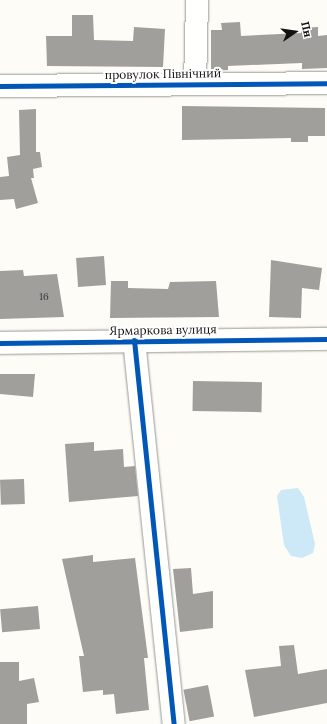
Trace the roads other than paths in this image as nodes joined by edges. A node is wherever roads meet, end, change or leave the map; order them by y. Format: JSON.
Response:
{"nodes":[{"id":1,"x":197,"y":0,"type":"edge"},
{"id":2,"x":327,"y":82,"type":"edge"},
{"id":3,"x":195,"y":84,"type":"junction"},
{"id":4,"x":0,"y":86,"type":"edge"},
{"id":5,"x":327,"y":339,"type":"edge"},
{"id":6,"x":134,"y":340,"type":"junction"},
{"id":7,"x":0,"y":343,"type":"edge"},
{"id":8,"x":174,"y":724,"type":"edge"}],
"edges":[{"from":1,"to":3,"type":"street"},
{"from":2,"to":3,"type":"street","name":"провулок Північний"},
{"from":3,"to":4,"type":"street","name":"провулок Північний"},
{"from":5,"to":6,"type":"street","name":"Ярмаркова вулиця"},
{"from":6,"to":7,"type":"street","name":"Ярмаркова вулиця"},
{"from":6,"to":8,"type":"street"}]}
